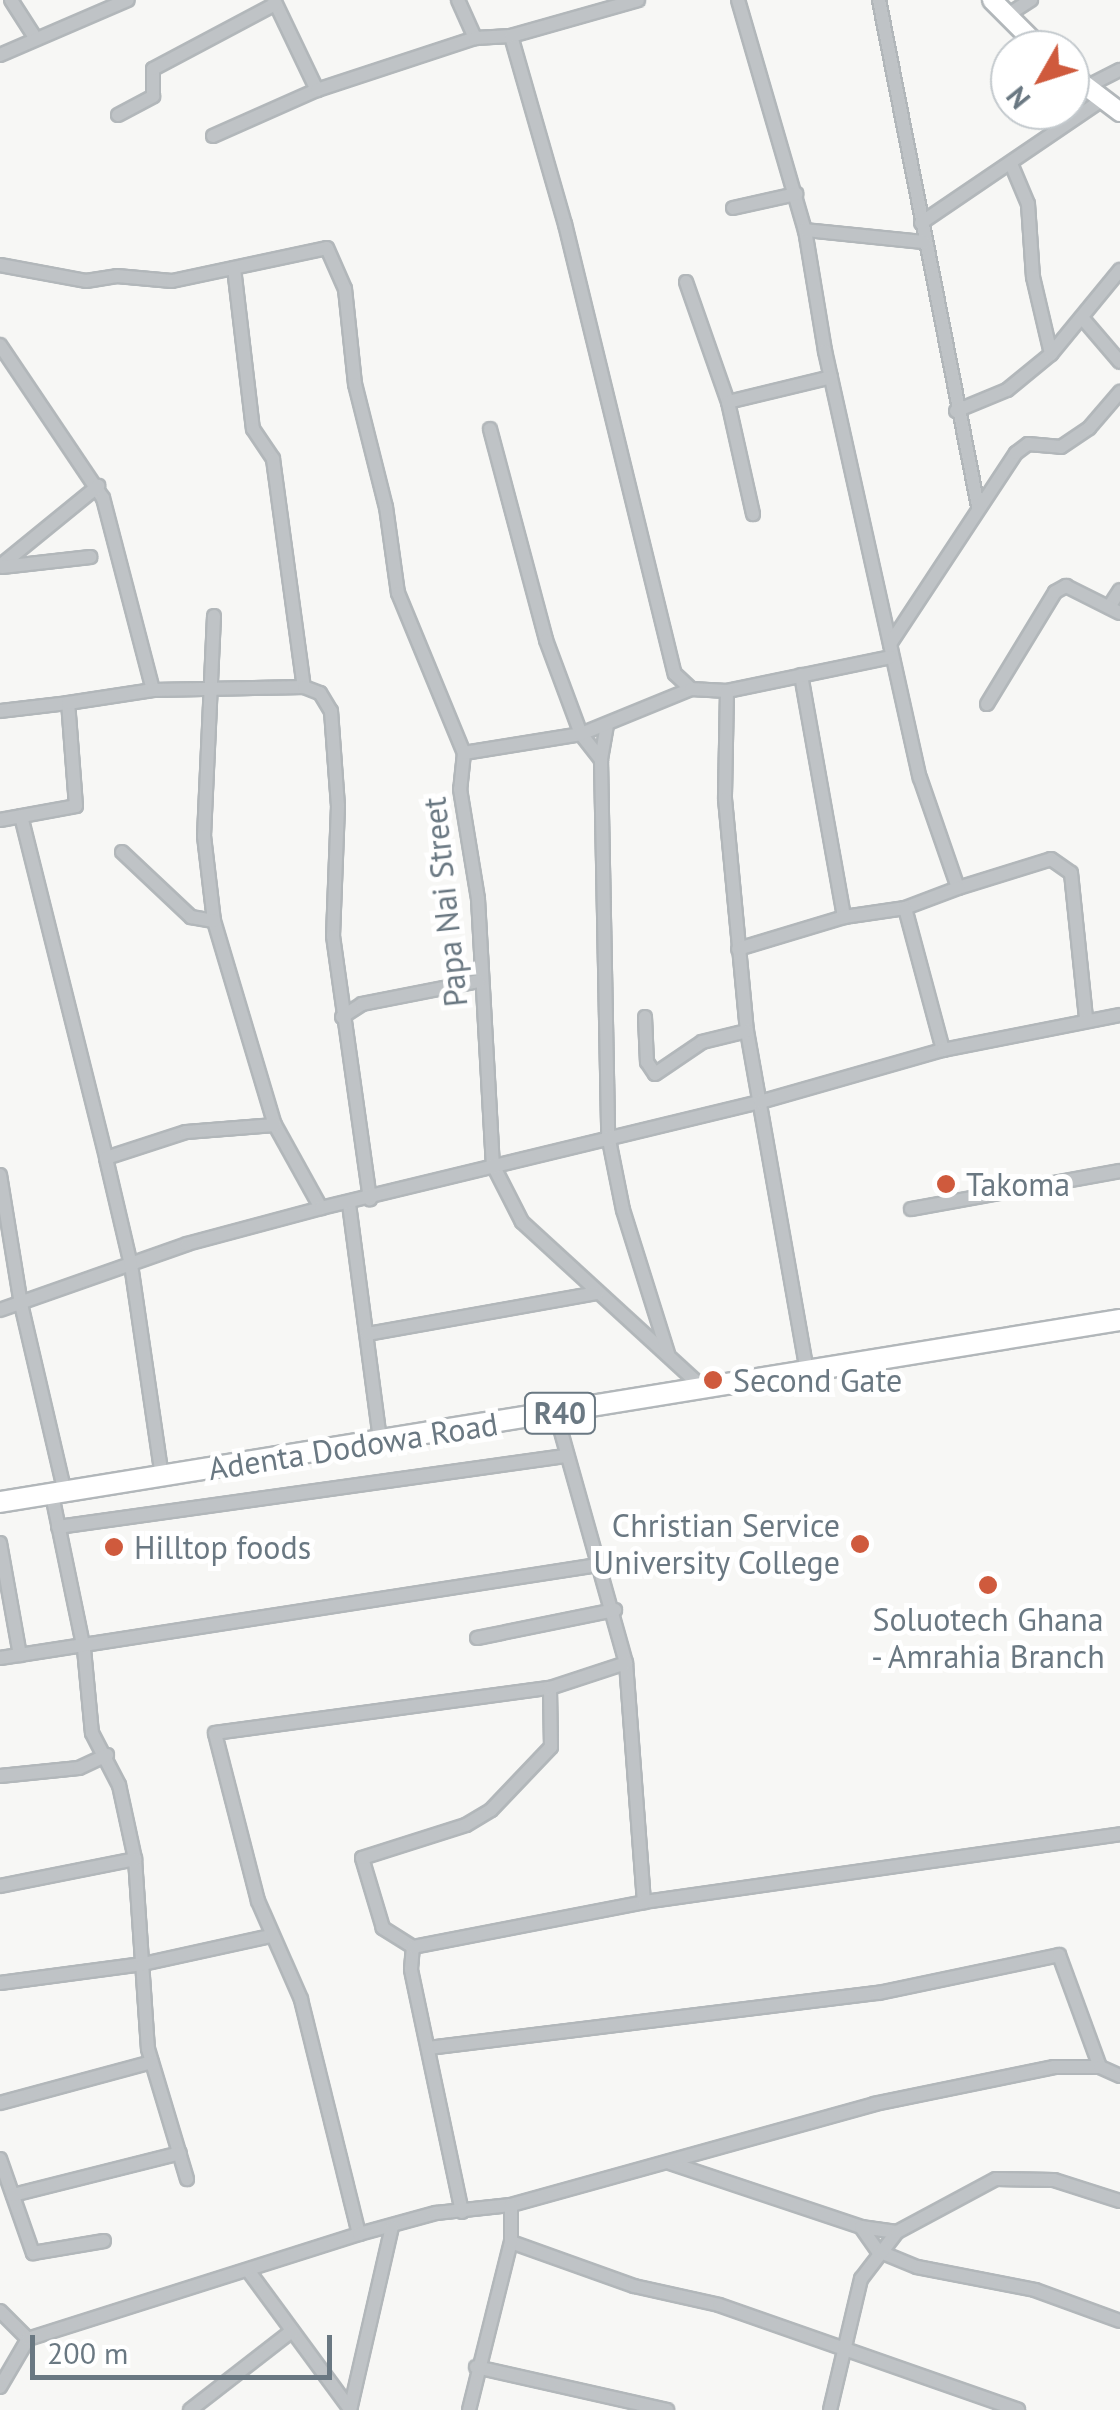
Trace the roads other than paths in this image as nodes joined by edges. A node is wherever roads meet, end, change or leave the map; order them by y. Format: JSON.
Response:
{"nodes":[{"id":1,"x":12,"y":0,"type":"edge"},
{"id":2,"x":128,"y":0,"type":"edge"},
{"id":3,"x":458,"y":0,"type":"edge"},
{"id":4,"x":638,"y":0,"type":"edge"},
{"id":5,"x":738,"y":0,"type":"edge"},
{"id":6,"x":879,"y":0,"type":"edge"},
{"id":7,"x":992,"y":0,"type":"edge"},
{"id":8,"x":1031,"y":0,"type":"edge"},
{"id":9,"x":275,"y":2,"type":"edge"},
{"id":10,"x":1006,"y":16,"type":"junction"},
{"id":11,"x":1021,"y":30,"type":"edge"},
{"id":12,"x":511,"y":36,"type":"junction"},
{"id":13,"x":36,"y":38,"type":"junction"},
{"id":14,"x":475,"y":38,"type":"junction"},
{"id":15,"x":0,"y":55,"type":"edge"},
{"id":16,"x":1120,"y":70,"type":"edge"},
{"id":17,"x":1090,"y":85,"type":"edge"},
{"id":18,"x":317,"y":90,"type":"junction"},
{"id":19,"x":1090,"y":90,"type":"edge"},
{"id":20,"x":1102,"y":100,"type":"junction"},
{"id":21,"x":1120,"y":112,"type":"edge"},
{"id":22,"x":118,"y":115,"type":"dead end"},
{"id":23,"x":213,"y":136,"type":"dead end"},
{"id":24,"x":1012,"y":166,"type":"junction"},
{"id":25,"x":796,"y":194,"type":"junction"},
{"id":26,"x":734,"y":208,"type":"dead end"},
{"id":27,"x":922,"y":223,"type":"junction"},
{"id":28,"x":806,"y":230,"type":"junction"},
{"id":29,"x":924,"y":242,"type":"junction"},
{"id":30,"x":0,"y":265,"type":"edge"},
{"id":31,"x":234,"y":268,"type":"junction"},
{"id":32,"x":1120,"y":270,"type":"edge"},
{"id":33,"x":686,"y":282,"type":"dead end"},
{"id":34,"x":1084,"y":320,"type":"junction"},
{"id":35,"x":0,"y":345,"type":"edge"},
{"id":36,"x":1051,"y":354,"type":"junction"},
{"id":37,"x":1120,"y":362,"type":"edge"},
{"id":38,"x":830,"y":376,"type":"junction"},
{"id":39,"x":1120,"y":392,"type":"edge"},
{"id":40,"x":728,"y":402,"type":"junction"},
{"id":41,"x":956,"y":411,"type":"junction"},
{"id":42,"x":490,"y":428,"type":"dead end"},
{"id":43,"x":98,"y":486,"type":"junction"},
{"id":44,"x":978,"y":506,"type":"junction"},
{"id":45,"x":753,"y":514,"type":"dead end"},
{"id":46,"x":90,"y":557,"type":"dead end"},
{"id":47,"x":0,"y":566,"type":"edge"},
{"id":48,"x":1120,"y":590,"type":"edge"},
{"id":49,"x":1114,"y":610,"type":"edge"},
{"id":50,"x":214,"y":616,"type":"dead end"},
{"id":51,"x":890,"y":651,"type":"junction"},
{"id":52,"x":675,"y":674,"type":"junction"},
{"id":53,"x":801,"y":675,"type":"junction"},
{"id":54,"x":304,"y":687,"type":"junction"},
{"id":55,"x":212,"y":689,"type":"junction"},
{"id":56,"x":152,"y":690,"type":"junction"},
{"id":57,"x":691,"y":690,"type":"junction"},
{"id":58,"x":727,"y":691,"type":"junction"},
{"id":59,"x":655,"y":699,"type":"junction"},
{"id":60,"x":68,"y":704,"type":"junction"},
{"id":61,"x":987,"y":704,"type":"dead end"},
{"id":62,"x":0,"y":711,"type":"edge"},
{"id":63,"x":606,"y":725,"type":"junction"},
{"id":64,"x":581,"y":734,"type":"junction"},
{"id":65,"x":464,"y":753,"type":"junction"},
{"id":66,"x":601,"y":760,"type":"junction"},
{"id":67,"x":21,"y":816,"type":"junction"},
{"id":68,"x":0,"y":820,"type":"edge"},
{"id":69,"x":122,"y":852,"type":"dead end"},
{"id":70,"x":958,"y":888,"type":"junction"},
{"id":71,"x":905,"y":908,"type":"junction"},
{"id":72,"x":844,"y":917,"type":"junction"},
{"id":73,"x":214,"y":920,"type":"junction"},
{"id":74,"x":738,"y":949,"type":"junction"},
{"id":75,"x":480,"y":981,"type":"junction"},
{"id":76,"x":340,"y":994,"type":"junction"},
{"id":77,"x":362,"y":1004,"type":"junction"},
{"id":78,"x":342,"y":1016,"type":"junction"},
{"id":79,"x":645,"y":1018,"type":"dead end"},
{"id":80,"x":1120,"y":1018,"type":"edge"},
{"id":81,"x":1086,"y":1019,"type":"junction"},
{"id":82,"x":748,"y":1031,"type":"junction"},
{"id":83,"x":943,"y":1050,"type":"junction"},
{"id":84,"x":760,"y":1102,"type":"junction"},
{"id":85,"x":275,"y":1124,"type":"junction"},
{"id":86,"x":608,"y":1135,"type":"junction"},
{"id":87,"x":106,"y":1158,"type":"junction"},
{"id":88,"x":493,"y":1164,"type":"junction"},
{"id":89,"x":1120,"y":1172,"type":"edge"},
{"id":90,"x":0,"y":1175,"type":"edge"},
{"id":91,"x":370,"y":1198,"type":"junction"},
{"id":92,"x":350,"y":1204,"type":"junction"},
{"id":93,"x":321,"y":1208,"type":"junction"},
{"id":94,"x":912,"y":1209,"type":"dead end"},
{"id":95,"x":131,"y":1265,"type":"junction"},
{"id":96,"x":597,"y":1293,"type":"junction"},
{"id":97,"x":21,"y":1304,"type":"junction"},
{"id":98,"x":0,"y":1310,"type":"edge"},
{"id":99,"x":1120,"y":1320,"type":"edge"},
{"id":100,"x":367,"y":1334,"type":"junction"},
{"id":101,"x":668,"y":1357,"type":"junction"},
{"id":102,"x":807,"y":1370,"type":"junction"},
{"id":103,"x":704,"y":1389,"type":"junction"},
{"id":104,"x":556,"y":1414,"type":"junction"},
{"id":105,"x":380,"y":1441,"type":"junction"},
{"id":106,"x":565,"y":1456,"type":"junction"},
{"id":107,"x":162,"y":1477,"type":"junction"},
{"id":108,"x":58,"y":1494,"type":"junction"},
{"id":109,"x":0,"y":1502,"type":"edge"},
{"id":110,"x":58,"y":1528,"type":"junction"},
{"id":111,"x":0,"y":1543,"type":"edge"},
{"id":112,"x":598,"y":1564,"type":"junction"},
{"id":113,"x":615,"y":1610,"type":"junction"},
{"id":114,"x":477,"y":1638,"type":"dead end"},
{"id":115,"x":84,"y":1649,"type":"junction"},
{"id":116,"x":20,"y":1656,"type":"junction"},
{"id":117,"x":0,"y":1658,"type":"edge"},
{"id":118,"x":626,"y":1664,"type":"junction"},
{"id":119,"x":550,"y":1688,"type":"junction"},
{"id":120,"x":107,"y":1755,"type":"junction"},
{"id":121,"x":0,"y":1776,"type":"edge"},
{"id":122,"x":1120,"y":1834,"type":"edge"},
{"id":123,"x":135,"y":1859,"type":"junction"},
{"id":124,"x":0,"y":1886,"type":"edge"},
{"id":125,"x":644,"y":1902,"type":"junction"},
{"id":126,"x":270,"y":1936,"type":"junction"},
{"id":127,"x":413,"y":1947,"type":"junction"},
{"id":128,"x":143,"y":1964,"type":"junction"},
{"id":129,"x":0,"y":1984,"type":"edge"},
{"id":130,"x":428,"y":2048,"type":"junction"},
{"id":131,"x":152,"y":2062,"type":"junction"},
{"id":132,"x":1100,"y":2067,"type":"junction"},
{"id":133,"x":1120,"y":2076,"type":"edge"},
{"id":134,"x":0,"y":2102,"type":"edge"},
{"id":135,"x":706,"y":2151,"type":"junction"},
{"id":136,"x":180,"y":2153,"type":"junction"},
{"id":137,"x":0,"y":2159,"type":"edge"},
{"id":138,"x":666,"y":2162,"type":"junction"},
{"id":139,"x":708,"y":2172,"type":"junction"},
{"id":140,"x":186,"y":2179,"type":"dead end"},
{"id":141,"x":12,"y":2195,"type":"junction"},
{"id":142,"x":1120,"y":2201,"type":"edge"},
{"id":143,"x":511,"y":2205,"type":"junction"},
{"id":144,"x":462,"y":2212,"type":"junction"},
{"id":145,"x":392,"y":2226,"type":"junction"},
{"id":146,"x":861,"y":2227,"type":"junction"},
{"id":147,"x":897,"y":2232,"type":"junction"},
{"id":148,"x":359,"y":2234,"type":"junction"},
{"id":149,"x":104,"y":2241,"type":"dead end"},
{"id":150,"x":510,"y":2242,"type":"junction"},
{"id":151,"x":878,"y":2250,"type":"junction"},
{"id":152,"x":250,"y":2273,"type":"junction"},
{"id":153,"x":3,"y":2317,"type":"edge"},
{"id":154,"x":1120,"y":2321,"type":"edge"},
{"id":155,"x":292,"y":2331,"type":"junction"},
{"id":156,"x":28,"y":2338,"type":"junction"},
{"id":157,"x":843,"y":2352,"type":"junction"},
{"id":158,"x":476,"y":2368,"type":"junction"},
{"id":159,"x":0,"y":2387,"type":"edge"},
{"id":160,"x":350,"y":2409,"type":"edge"},
{"id":161,"x":190,"y":2410,"type":"edge"},
{"id":162,"x":469,"y":2410,"type":"edge"},
{"id":163,"x":667,"y":2410,"type":"edge"},
{"id":164,"x":830,"y":2410,"type":"edge"},
{"id":165,"x":1018,"y":2410,"type":"edge"}],
"edges":[{"from":1,"to":13,"type":"street"},
{"from":2,"to":13,"type":"street"},
{"from":3,"to":14,"type":"street"},
{"from":4,"to":12,"type":"street"},
{"from":5,"to":25,"type":"street"},
{"from":6,"to":27,"type":"street"},
{"from":7,"to":10,"type":"street"},
{"from":8,"to":10,"type":"street"},
{"from":9,"to":18,"type":"street"},
{"from":9,"to":22,"type":"street"},
{"from":10,"to":11,"type":"street"},
{"from":12,"to":14,"type":"street"},
{"from":12,"to":52,"type":"street"},
{"from":13,"to":15,"type":"street"},
{"from":14,"to":18,"type":"street"},
{"from":16,"to":17,"type":"street"},
{"from":18,"to":23,"type":"street"},
{"from":19,"to":20,"type":"street"},
{"from":20,"to":21,"type":"street"},
{"from":20,"to":24,"type":"street"},
{"from":24,"to":27,"type":"street"},
{"from":24,"to":36,"type":"street"},
{"from":25,"to":26,"type":"street"},
{"from":25,"to":28,"type":"street"},
{"from":27,"to":29,"type":"street"},
{"from":28,"to":29,"type":"street"},
{"from":28,"to":38,"type":"street"},
{"from":29,"to":41,"type":"street"},
{"from":30,"to":31,"type":"street"},
{"from":31,"to":54,"type":"street"},
{"from":31,"to":65,"type":"street","name":"Papa Nai Street"},
{"from":32,"to":34,"type":"street"},
{"from":33,"to":40,"type":"street"},
{"from":34,"to":36,"type":"street"},
{"from":34,"to":37,"type":"street"},
{"from":35,"to":43,"type":"street"},
{"from":36,"to":41,"type":"street"},
{"from":38,"to":40,"type":"street"},
{"from":38,"to":51,"type":"street"},
{"from":39,"to":44,"type":"street"},
{"from":40,"to":45,"type":"street"},
{"from":41,"to":44,"type":"street"},
{"from":42,"to":64,"type":"street"},
{"from":43,"to":47,"type":"street"},
{"from":43,"to":56,"type":"street"},
{"from":44,"to":51,"type":"street"},
{"from":46,"to":47,"type":"street"},
{"from":48,"to":49,"type":"street"},
{"from":49,"to":61,"type":"street"},
{"from":50,"to":55,"type":"street"},
{"from":51,"to":53,"type":"street"},
{"from":51,"to":70,"type":"street"},
{"from":52,"to":57,"type":"street"},
{"from":52,"to":59,"type":"street"},
{"from":53,"to":58,"type":"street"},
{"from":53,"to":72,"type":"street"},
{"from":54,"to":55,"type":"street"},
{"from":54,"to":76,"type":"street"},
{"from":55,"to":56,"type":"street"},
{"from":55,"to":73,"type":"street"},
{"from":56,"to":60,"type":"street"},
{"from":57,"to":58,"type":"street"},
{"from":57,"to":59,"type":"street"},
{"from":58,"to":74,"type":"street"},
{"from":59,"to":63,"type":"street"},
{"from":60,"to":62,"type":"street"},
{"from":60,"to":67,"type":"street"},
{"from":63,"to":64,"type":"street"},
{"from":63,"to":66,"type":"street"},
{"from":64,"to":65,"type":"street"},
{"from":64,"to":66,"type":"street"},
{"from":65,"to":75,"type":"street","name":"Papa Nai Street"},
{"from":66,"to":86,"type":"street"},
{"from":67,"to":68,"type":"street"},
{"from":67,"to":87,"type":"street"},
{"from":69,"to":73,"type":"street"},
{"from":70,"to":71,"type":"street"},
{"from":70,"to":81,"type":"street"},
{"from":71,"to":72,"type":"street"},
{"from":71,"to":83,"type":"street"},
{"from":72,"to":74,"type":"street"},
{"from":73,"to":85,"type":"street"},
{"from":74,"to":82,"type":"street"},
{"from":75,"to":77,"type":"street"},
{"from":75,"to":88,"type":"street","name":"Papa Nai Street"},
{"from":76,"to":77,"type":"street"},
{"from":76,"to":78,"type":"street"},
{"from":77,"to":78,"type":"street"},
{"from":78,"to":91,"type":"street"},
{"from":79,"to":82,"type":"street"},
{"from":80,"to":81,"type":"street"},
{"from":81,"to":83,"type":"street"},
{"from":82,"to":84,"type":"street"},
{"from":83,"to":84,"type":"street"},
{"from":84,"to":86,"type":"street"},
{"from":84,"to":102,"type":"street"},
{"from":85,"to":87,"type":"street"},
{"from":85,"to":93,"type":"street"},
{"from":86,"to":88,"type":"street"},
{"from":86,"to":101,"type":"street"},
{"from":87,"to":95,"type":"street"},
{"from":88,"to":91,"type":"street"},
{"from":88,"to":96,"type":"street","name":"Papa Nai Street"},
{"from":89,"to":94,"type":"street"},
{"from":90,"to":97,"type":"street"},
{"from":91,"to":92,"type":"street"},
{"from":92,"to":93,"type":"street"},
{"from":92,"to":100,"type":"street"},
{"from":93,"to":95,"type":"street"},
{"from":95,"to":97,"type":"street"},
{"from":95,"to":107,"type":"street"},
{"from":96,"to":100,"type":"street"},
{"from":96,"to":101,"type":"street","name":"Papa Nai Street"},
{"from":97,"to":98,"type":"street"},
{"from":97,"to":108,"type":"street"},
{"from":99,"to":102,"type":"main road","name":"Adenta Dodowa Road","number":"R40"},
{"from":100,"to":105,"type":"street"},
{"from":101,"to":103,"type":"street","name":"Papa Nai Street"},
{"from":102,"to":103,"type":"main road","name":"Adenta Dodowa Road","number":"R40"},
{"from":103,"to":104,"type":"main road","name":"Adenta Dodowa Road","number":"R40"},
{"from":104,"to":105,"type":"main road","name":"Adenta Dodowa Road","number":"R40"},
{"from":104,"to":106,"type":"street"},
{"from":105,"to":107,"type":"main road","name":"Adenta Dodowa Road","number":"R40"},
{"from":106,"to":110,"type":"street"},
{"from":106,"to":112,"type":"street"},
{"from":107,"to":108,"type":"main road","name":"Adenta Dodowa Road","number":"R40"},
{"from":108,"to":109,"type":"main road","name":"Adenta Dodowa Road","number":"R40"},
{"from":108,"to":110,"type":"street"},
{"from":110,"to":115,"type":"street"},
{"from":111,"to":116,"type":"street"},
{"from":112,"to":113,"type":"street"},
{"from":112,"to":115,"type":"street"},
{"from":113,"to":114,"type":"street"},
{"from":113,"to":118,"type":"street"},
{"from":115,"to":116,"type":"street"},
{"from":115,"to":120,"type":"street"},
{"from":116,"to":117,"type":"street"},
{"from":118,"to":119,"type":"street"},
{"from":118,"to":125,"type":"street"},
{"from":119,"to":126,"type":"street"},
{"from":119,"to":127,"type":"street"},
{"from":120,"to":121,"type":"street"},
{"from":120,"to":123,"type":"street"},
{"from":122,"to":125,"type":"street"},
{"from":123,"to":124,"type":"street"},
{"from":123,"to":128,"type":"street"},
{"from":125,"to":127,"type":"street"},
{"from":126,"to":128,"type":"street"},
{"from":126,"to":148,"type":"street"},
{"from":127,"to":130,"type":"street"},
{"from":128,"to":129,"type":"street"},
{"from":128,"to":131,"type":"street"},
{"from":130,"to":132,"type":"street"},
{"from":130,"to":144,"type":"street"},
{"from":131,"to":134,"type":"street"},
{"from":131,"to":136,"type":"street"},
{"from":132,"to":133,"type":"street"},
{"from":132,"to":135,"type":"street"},
{"from":135,"to":138,"type":"street"},
{"from":135,"to":139,"type":"street"},
{"from":136,"to":140,"type":"street"},
{"from":136,"to":141,"type":"street"},
{"from":137,"to":141,"type":"street"},
{"from":138,"to":139,"type":"street"},
{"from":138,"to":143,"type":"street"},
{"from":139,"to":146,"type":"street"},
{"from":141,"to":149,"type":"street"},
{"from":142,"to":147,"type":"street"},
{"from":143,"to":144,"type":"street"},
{"from":143,"to":150,"type":"street"},
{"from":144,"to":145,"type":"street"},
{"from":145,"to":148,"type":"street"},
{"from":145,"to":160,"type":"street"},
{"from":146,"to":147,"type":"street"},
{"from":146,"to":151,"type":"street"},
{"from":147,"to":151,"type":"street"},
{"from":148,"to":152,"type":"street"},
{"from":150,"to":157,"type":"street"},
{"from":150,"to":158,"type":"street"},
{"from":151,"to":154,"type":"street"},
{"from":151,"to":157,"type":"street"},
{"from":152,"to":155,"type":"street"},
{"from":152,"to":156,"type":"street"},
{"from":153,"to":156,"type":"street"},
{"from":155,"to":160,"type":"street"},
{"from":155,"to":161,"type":"street"},
{"from":156,"to":159,"type":"street"},
{"from":157,"to":164,"type":"street"},
{"from":157,"to":165,"type":"street"},
{"from":158,"to":162,"type":"street"},
{"from":158,"to":163,"type":"street"}]}
